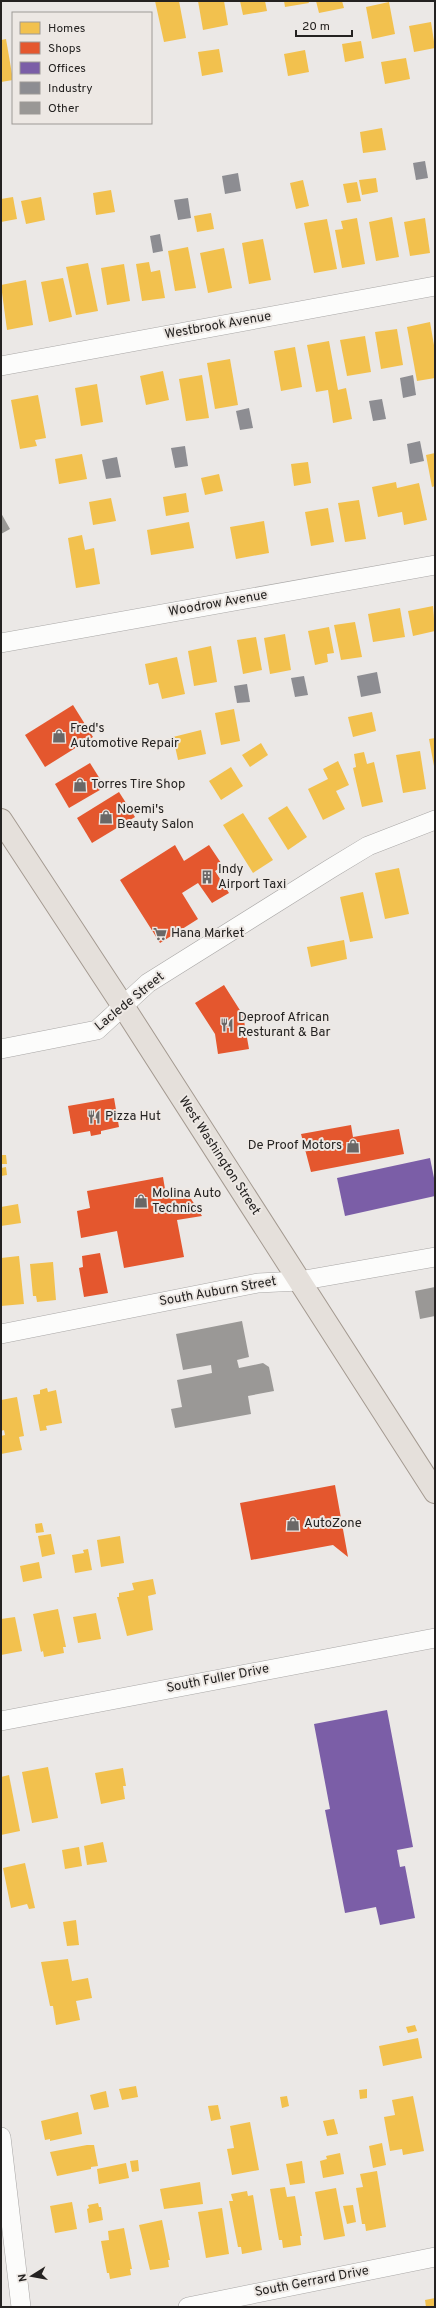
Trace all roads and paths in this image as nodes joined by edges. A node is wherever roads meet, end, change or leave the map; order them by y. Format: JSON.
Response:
{"nodes":[{"id":1,"x":435,"y":286,"type":"edge"},
{"id":2,"x":1,"y":366,"type":"edge"},
{"id":3,"x":435,"y":565,"type":"edge"},
{"id":4,"x":1,"y":643,"type":"edge"},
{"id":5,"x":1,"y":820,"type":"edge"},
{"id":6,"x":435,"y":820,"type":"edge"},
{"id":7,"x":123,"y":1006,"type":"junction"},
{"id":8,"x":1,"y":1049,"type":"edge"},
{"id":9,"x":435,"y":1257,"type":"edge"},
{"id":10,"x":299,"y":1281,"type":"junction"},
{"id":11,"x":1,"y":1334,"type":"edge"},
{"id":12,"x":435,"y":1492,"type":"edge"},
{"id":13,"x":435,"y":1638,"type":"edge"},
{"id":14,"x":1,"y":1721,"type":"edge"},
{"id":15,"x":1,"y":2137,"type":"edge"},
{"id":16,"x":435,"y":2257,"type":"edge"},
{"id":17,"x":21,"y":2307,"type":"edge"},
{"id":18,"x":188,"y":2307,"type":"edge"}],
"edges":[{"from":1,"to":2,"type":"street","name":"Westbrook Avenue"},
{"from":3,"to":4,"type":"street","name":"Woodrow Avenue"},
{"from":5,"to":7,"type":"main road","name":"West Washington Street"},
{"from":6,"to":7,"type":"street","name":"Laclede Street"},
{"from":7,"to":8,"type":"street","name":"Laclede Street"},
{"from":7,"to":10,"type":"main road","name":"West Washington Street"},
{"from":9,"to":10,"type":"street","name":"South Auburn Street"},
{"from":10,"to":11,"type":"street","name":"South Auburn Street"},
{"from":10,"to":12,"type":"main road","name":"West Washington Street"},
{"from":13,"to":14,"type":"street","name":"South Fuller Drive"},
{"from":15,"to":17,"type":"street"},
{"from":16,"to":18,"type":"street","name":"South Gerrard Drive"}]}
